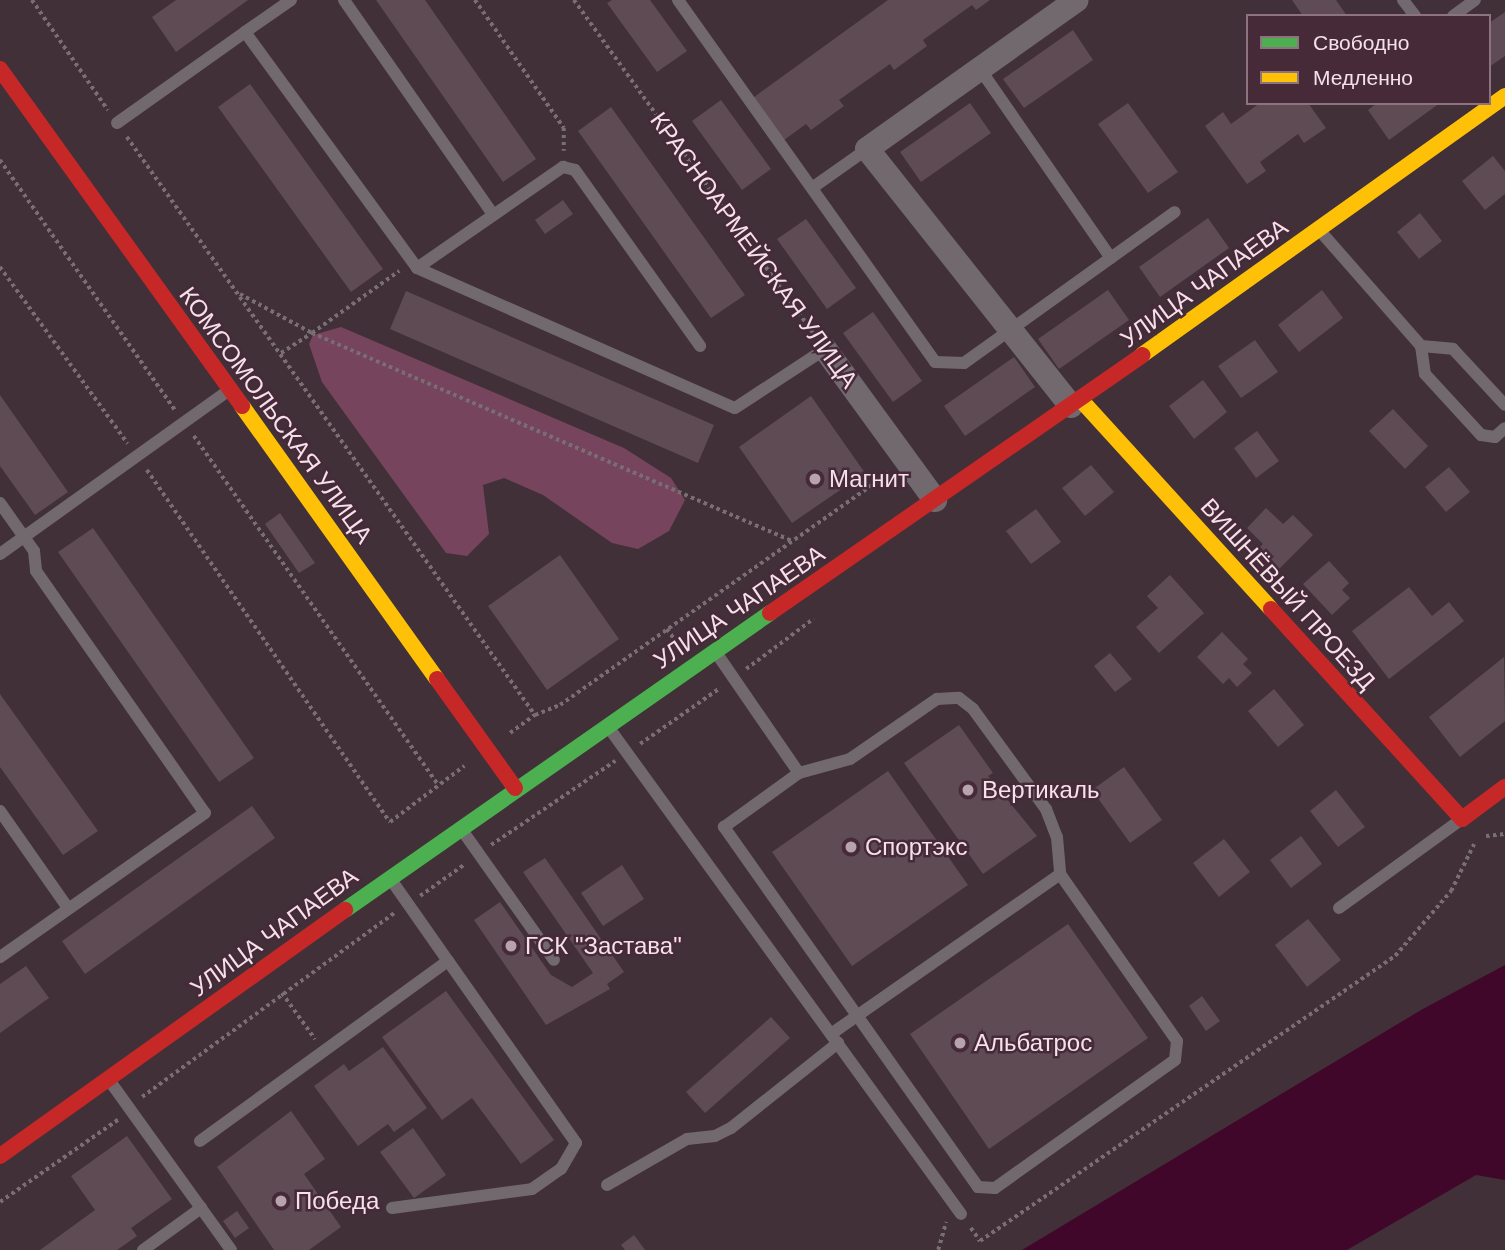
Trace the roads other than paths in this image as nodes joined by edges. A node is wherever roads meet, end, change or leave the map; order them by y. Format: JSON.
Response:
{"nodes":[{"id":1,"x":291,"y":0,"type":"edge"},
{"id":2,"x":344,"y":0,"type":"edge"},
{"id":3,"x":678,"y":0,"type":"edge"},
{"id":4,"x":1077,"y":0,"type":"edge"},
{"id":5,"x":1475,"y":0,"type":"edge"},
{"id":6,"x":1456,"y":14,"type":"edge"},
{"id":7,"x":245,"y":32,"type":"junction"},
{"id":8,"x":0,"y":69,"type":"edge"},
{"id":9,"x":980,"y":69,"type":"junction"},
{"id":10,"x":1482,"y":107,"type":"edge"},
{"id":11,"x":117,"y":123,"type":"road end"},
{"id":12,"x":867,"y":149,"type":"junction"},
{"id":13,"x":812,"y":188,"type":"junction"},
{"id":14,"x":1175,"y":212,"type":"dead end"},
{"id":15,"x":493,"y":214,"type":"junction"},
{"id":16,"x":1319,"y":229,"type":"junction"},
{"id":17,"x":1111,"y":258,"type":"junction"},
{"id":18,"x":414,"y":265,"type":"junction"},
{"id":19,"x":1012,"y":333,"type":"junction"},
{"id":20,"x":700,"y":346,"type":"dead end"},
{"id":21,"x":1420,"y":346,"type":"junction"},
{"id":22,"x":825,"y":349,"type":"joint"},
{"id":23,"x":231,"y":389,"type":"junction"},
{"id":24,"x":1076,"y":403,"type":"junction"},
{"id":25,"x":1505,"y":405,"type":"edge"},
{"id":26,"x":1505,"y":428,"type":"edge"},
{"id":27,"x":935,"y":500,"type":"junction"},
{"id":28,"x":0,"y":503,"type":"edge"},
{"id":29,"x":24,"y":537,"type":"junction"},
{"id":30,"x":0,"y":554,"type":"edge"},
{"id":31,"x":715,"y":651,"type":"junction"},
{"id":32,"x":607,"y":725,"type":"junction"},
{"id":33,"x":799,"y":773,"type":"junction"},
{"id":34,"x":1505,"y":787,"type":"edge"},
{"id":35,"x":515,"y":788,"type":"junction"},
{"id":36,"x":0,"y":811,"type":"edge"},
{"id":37,"x":1462,"y":819,"type":"junction"},
{"id":38,"x":460,"y":827,"type":"junction"},
{"id":39,"x":1060,"y":874,"type":"junction"},
{"id":40,"x":390,"y":877,"type":"junction"},
{"id":41,"x":68,"y":908,"type":"junction"},
{"id":42,"x":1339,"y":908,"type":"dead end"},
{"id":43,"x":0,"y":957,"type":"edge"},
{"id":44,"x":554,"y":960,"type":"dead end"},
{"id":45,"x":448,"y":961,"type":"junction"},
{"id":46,"x":858,"y":1016,"type":"junction"},
{"id":47,"x":835,"y":1039,"type":"junction"},
{"id":48,"x":108,"y":1079,"type":"junction"},
{"id":49,"x":200,"y":1141,"type":"dead end"},
{"id":50,"x":0,"y":1156,"type":"edge"},
{"id":51,"x":607,"y":1185,"type":"dead end"},
{"id":52,"x":201,"y":1208,"type":"junction"},
{"id":53,"x":391,"y":1208,"type":"dead end"},
{"id":54,"x":958,"y":1210,"type":"road end"},
{"id":55,"x":143,"y":1250,"type":"edge"},
{"id":56,"x":231,"y":1250,"type":"edge"}],
"edges":[{"from":1,"to":7,"type":"lane"},
{"from":2,"to":15,"type":"lane"},
{"from":3,"to":13,"type":"lane"},
{"from":4,"to":9,"type":"street"},
{"from":5,"to":6,"type":"lane"},
{"from":7,"to":11,"type":"lane"},
{"from":7,"to":18,"type":"lane"},
{"from":8,"to":23,"type":"street","name":"КОМСОМОЛЬСКАЯ УЛИЦА"},
{"from":9,"to":12,"type":"street"},
{"from":9,"to":17,"type":"lane"},
{"from":10,"to":16,"type":"street","name":"УЛИЦА ЧАПАЕВА"},
{"from":12,"to":13,"type":"lane"},
{"from":12,"to":19,"type":"street"},
{"from":13,"to":19,"type":"lane"},
{"from":14,"to":17,"type":"lane"},
{"from":15,"to":18,"type":"lane"},
{"from":15,"to":20,"type":"lane"},
{"from":16,"to":21,"type":"lane"},
{"from":16,"to":24,"type":"street","name":"УЛИЦА ЧАПАЕВА"},
{"from":17,"to":19,"type":"lane"},
{"from":18,"to":22,"type":"lane"},
{"from":19,"to":24,"type":"street"},
{"from":21,"to":25,"type":"lane"},
{"from":21,"to":26,"type":"lane"},
{"from":22,"to":27,"type":"street","name":"КРАСНОАРМЕЙСКАЯ УЛИЦА"},
{"from":23,"to":29,"type":"lane"},
{"from":23,"to":35,"type":"street","name":"КОМСОМОЛЬСКАЯ УЛИЦА"},
{"from":24,"to":27,"type":"street","name":"УЛИЦА ЧАПАЕВА"},
{"from":24,"to":37,"type":"street","name":"ВИШНЁВЫЙ ПРОЕЗД"},
{"from":27,"to":31,"type":"street","name":"УЛИЦА ЧАПАЕВА"},
{"from":28,"to":29,"type":"lane"},
{"from":29,"to":30,"type":"lane"},
{"from":29,"to":41,"type":"lane"},
{"from":31,"to":32,"type":"street","name":"УЛИЦА ЧАПАЕВА"},
{"from":31,"to":33,"type":"lane"},
{"from":32,"to":35,"type":"street","name":"УЛИЦА ЧАПАЕВА"},
{"from":32,"to":47,"type":"lane"},
{"from":33,"to":39,"type":"lane"},
{"from":33,"to":46,"type":"lane"},
{"from":34,"to":37,"type":"street"},
{"from":35,"to":38,"type":"street","name":"УЛИЦА ЧАПАЕВА"},
{"from":36,"to":41,"type":"lane"},
{"from":37,"to":42,"type":"lane"},
{"from":38,"to":40,"type":"street","name":"УЛИЦА ЧАПАЕВА"},
{"from":38,"to":44,"type":"lane"},
{"from":39,"to":46,"type":"lane"},
{"from":39,"to":46,"type":"lane"},
{"from":40,"to":45,"type":"lane"},
{"from":40,"to":48,"type":"street","name":"УЛИЦА ЧАПАЕВА"},
{"from":41,"to":43,"type":"lane"},
{"from":45,"to":49,"type":"lane"},
{"from":45,"to":53,"type":"lane"},
{"from":46,"to":47,"type":"lane"},
{"from":47,"to":51,"type":"lane"},
{"from":47,"to":54,"type":"lane"},
{"from":48,"to":50,"type":"street","name":"УЛИЦА ЧАПАЕВА"},
{"from":48,"to":52,"type":"lane"},
{"from":52,"to":55,"type":"lane"},
{"from":52,"to":56,"type":"lane"}]}
